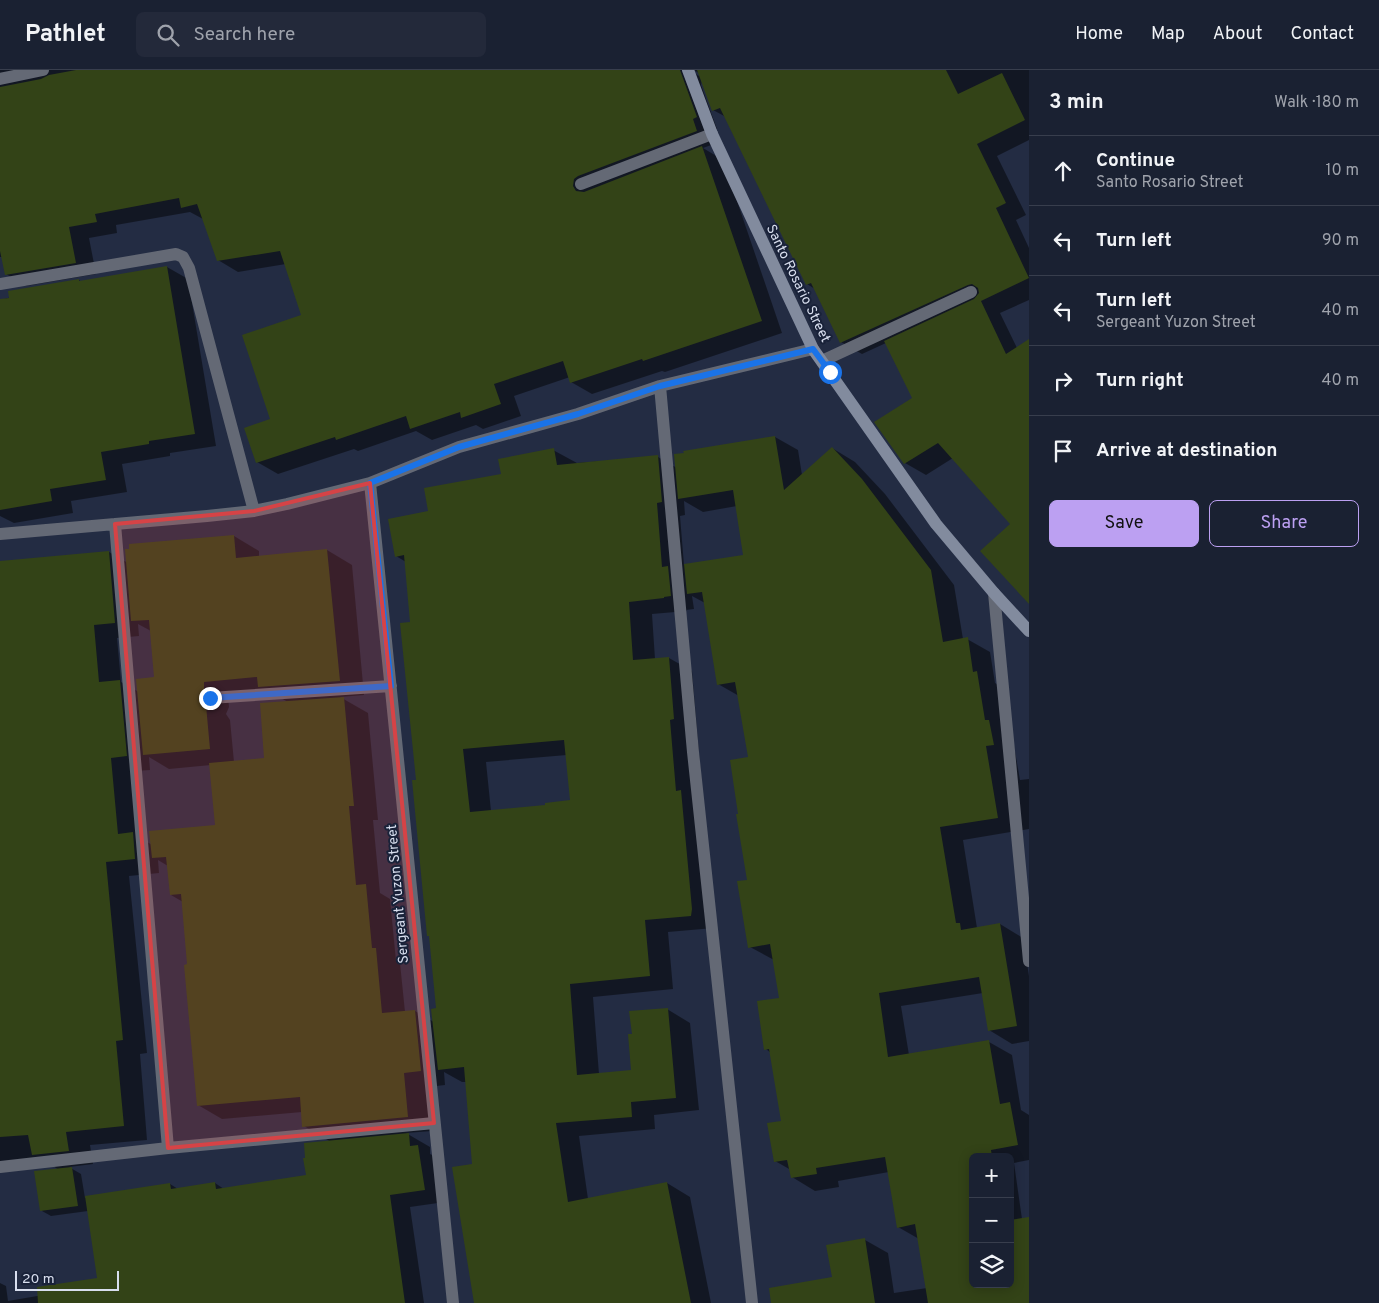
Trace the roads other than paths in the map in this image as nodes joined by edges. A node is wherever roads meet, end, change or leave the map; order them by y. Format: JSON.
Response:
{"nodes":[{"id":1,"x":43,"y":70,"type":"edge"},
{"id":2,"x":688,"y":70,"type":"edge"},
{"id":3,"x":0,"y":79,"type":"edge"},
{"id":4,"x":712,"y":134,"type":"junction"},
{"id":5,"x":581,"y":184,"type":"dead end"},
{"id":6,"x":0,"y":284,"type":"edge"},
{"id":7,"x":971,"y":292,"type":"dead end"},
{"id":8,"x":813,"y":349,"type":"junction"},
{"id":9,"x":822,"y":362,"type":"junction"},
{"id":10,"x":660,"y":386,"type":"junction"},
{"id":11,"x":370,"y":483,"type":"junction"},
{"id":12,"x":254,"y":511,"type":"junction"},
{"id":13,"x":114,"y":524,"type":"junction"},
{"id":14,"x":0,"y":534,"type":"edge"},
{"id":15,"x":994,"y":593,"type":"junction"},
{"id":16,"x":1029,"y":630,"type":"edge"},
{"id":17,"x":391,"y":686,"type":"junction"},
{"id":18,"x":210,"y":698,"type":"dead end"},
{"id":19,"x":1029,"y":961,"type":"edge"},
{"id":20,"x":434,"y":1123,"type":"junction"},
{"id":21,"x":168,"y":1148,"type":"junction"},
{"id":22,"x":0,"y":1167,"type":"edge"},
{"id":23,"x":453,"y":1303,"type":"edge"},
{"id":24,"x":752,"y":1303,"type":"edge"}],
"edges":[{"from":1,"to":3,"type":"street"},
{"from":2,"to":4,"type":"street","name":"Santo Rosario Street"},
{"from":4,"to":5,"type":"street"},
{"from":4,"to":8,"type":"street","name":"Santo Rosario Street"},
{"from":6,"to":12,"type":"street"},
{"from":7,"to":9,"type":"street"},
{"from":8,"to":9,"type":"street","name":"Santo Rosario Street"},
{"from":8,"to":10,"type":"street"},
{"from":9,"to":15,"type":"street","name":"Santo Rosario Street"},
{"from":10,"to":11,"type":"street"},
{"from":10,"to":24,"type":"street"},
{"from":11,"to":12,"type":"street"},
{"from":11,"to":17,"type":"street","name":"Sergeant Yuzon Street"},
{"from":12,"to":13,"type":"street"},
{"from":13,"to":14,"type":"street"},
{"from":13,"to":21,"type":"street"},
{"from":15,"to":16,"type":"street","name":"Santo Rosario Street"},
{"from":15,"to":19,"type":"street"},
{"from":17,"to":18,"type":"street"},
{"from":17,"to":20,"type":"street","name":"Sergeant Yuzon Street"},
{"from":20,"to":21,"type":"street"},
{"from":20,"to":23,"type":"street","name":"Sergeant Yuzon Street"},
{"from":21,"to":22,"type":"street"}]}
